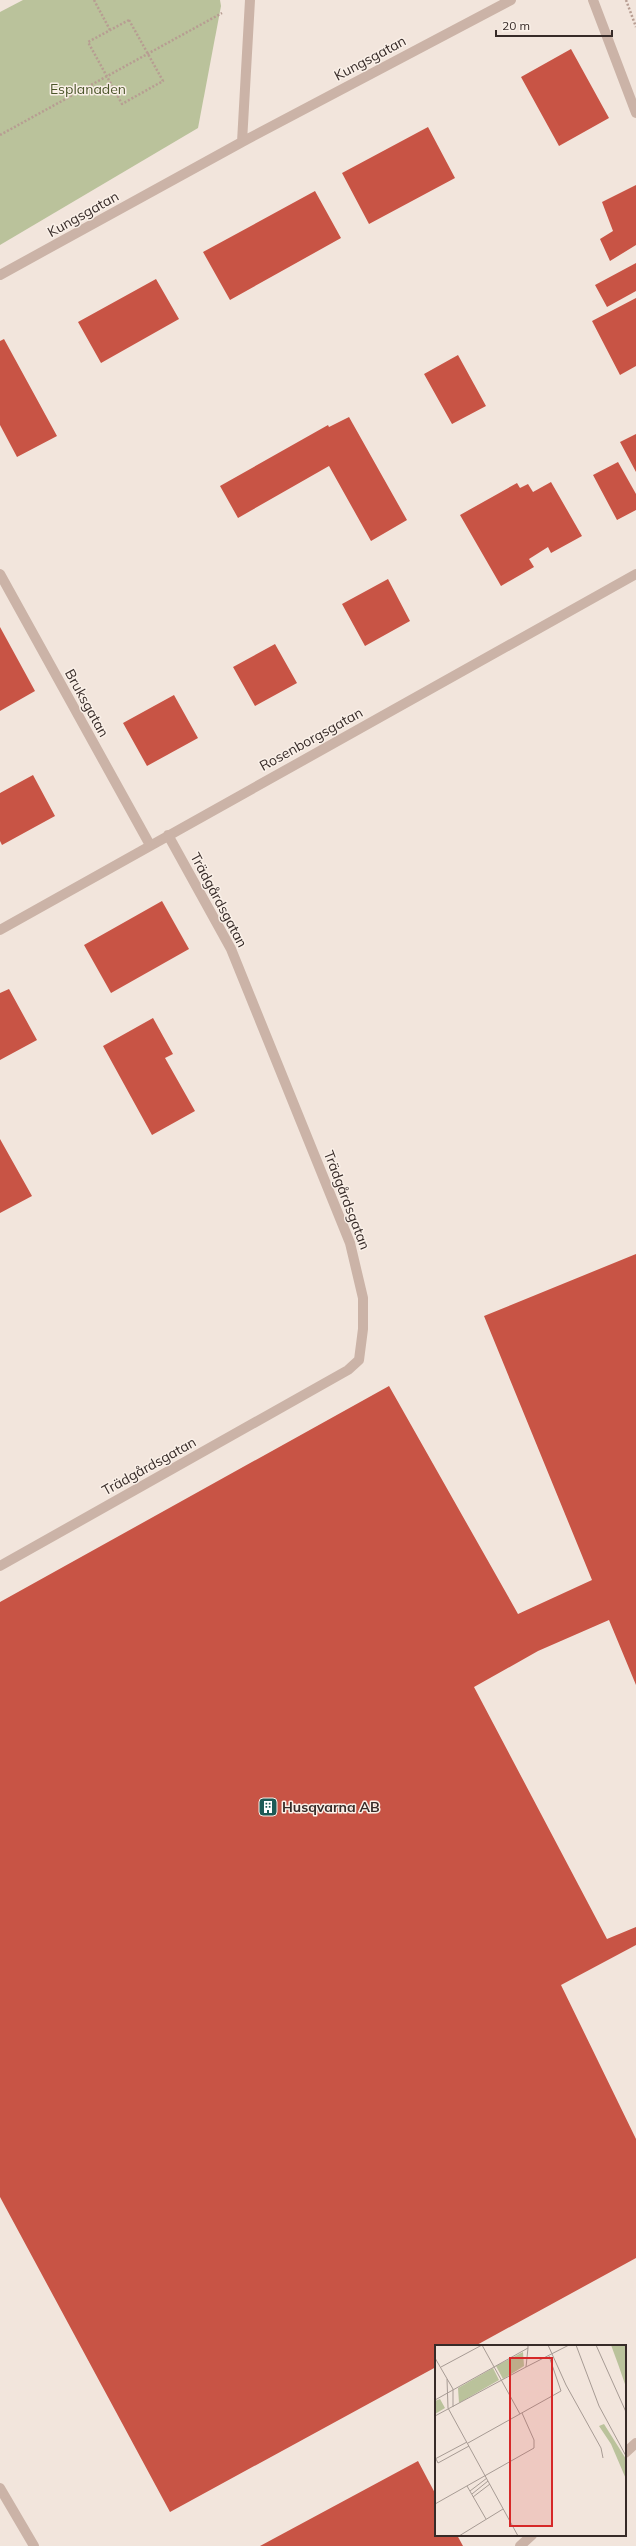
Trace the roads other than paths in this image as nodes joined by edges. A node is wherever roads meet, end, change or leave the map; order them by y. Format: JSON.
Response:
{"nodes":[{"id":1,"x":250,"y":0,"type":"edge"},
{"id":2,"x":511,"y":0,"type":"edge"},
{"id":3,"x":593,"y":0,"type":"edge"},
{"id":4,"x":636,"y":113,"type":"edge"},
{"id":5,"x":242,"y":142,"type":"junction"},
{"id":6,"x":0,"y":275,"type":"edge"},
{"id":7,"x":0,"y":574,"type":"edge"},
{"id":8,"x":636,"y":574,"type":"edge"},
{"id":9,"x":168,"y":834,"type":"junction"},
{"id":10,"x":150,"y":845,"type":"junction"},
{"id":11,"x":0,"y":930,"type":"edge"},
{"id":12,"x":0,"y":1566,"type":"edge"},
{"id":13,"x":636,"y":2443,"type":"edge"},
{"id":14,"x":626,"y":2452,"type":"edge"},
{"id":15,"x":0,"y":2488,"type":"edge"},
{"id":16,"x":531,"y":2536,"type":"edge"},
{"id":17,"x":34,"y":2546,"type":"edge"},
{"id":18,"x":520,"y":2546,"type":"edge"}],
"edges":[{"from":1,"to":5,"type":"street"},
{"from":2,"to":5,"type":"street","name":"Kungsgatan"},
{"from":3,"to":4,"type":"street"},
{"from":5,"to":6,"type":"street","name":"Kungsgatan"},
{"from":7,"to":10,"type":"street","name":"Bruksgatan"},
{"from":8,"to":9,"type":"street","name":"Rosenborgsgatan"},
{"from":9,"to":10,"type":"street","name":"Rosenborgsgatan"},
{"from":9,"to":12,"type":"street","name":"Trädgårdsgatan"},
{"from":10,"to":11,"type":"street","name":"Rosenborgsgatan"},
{"from":13,"to":14,"type":"street"},
{"from":15,"to":17,"type":"street"},
{"from":16,"to":18,"type":"street"}]}
